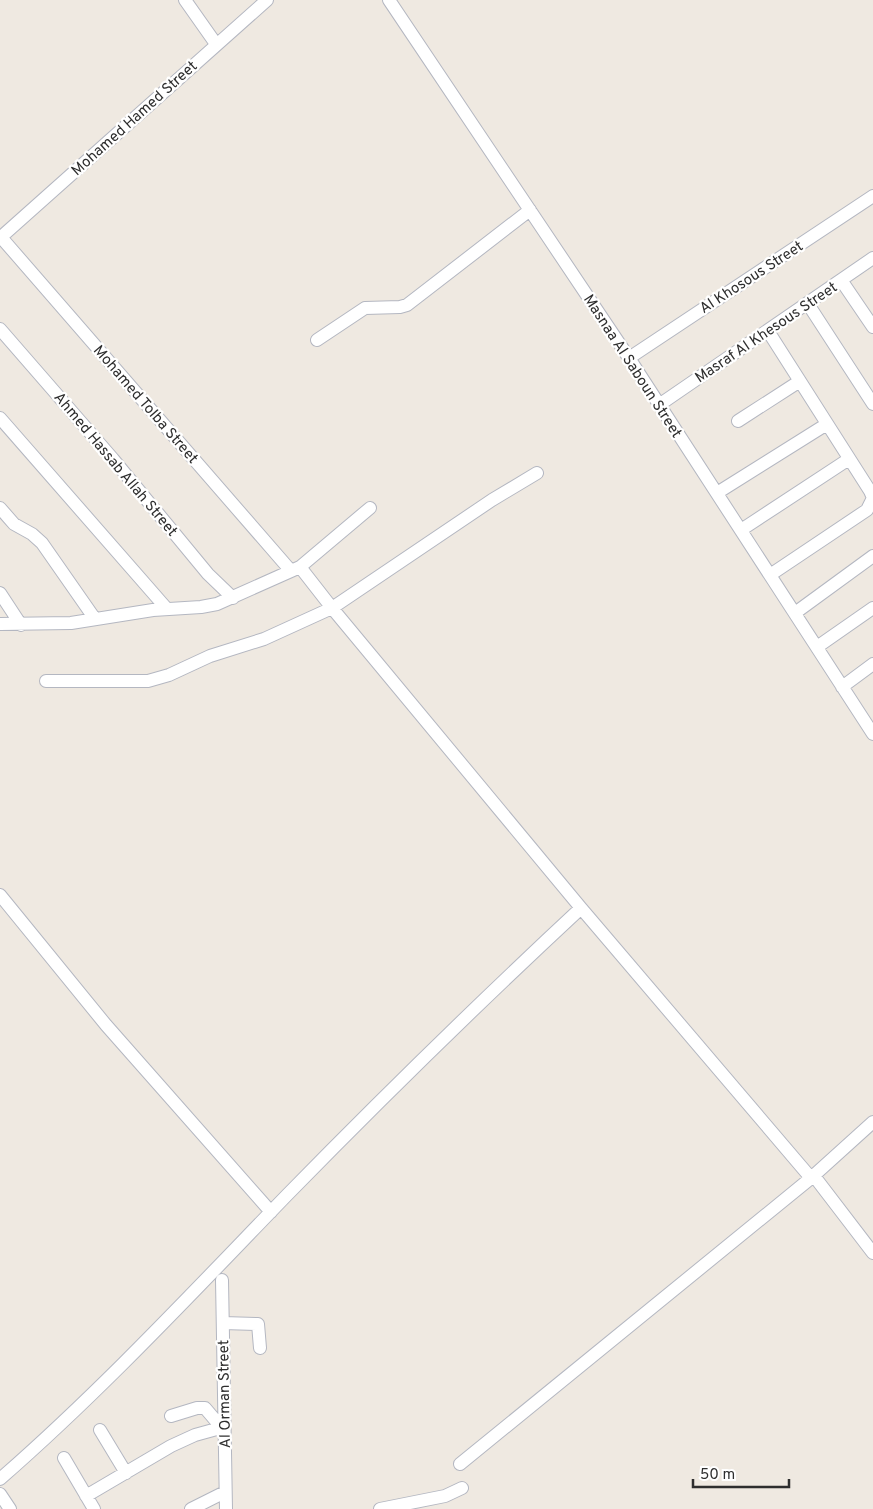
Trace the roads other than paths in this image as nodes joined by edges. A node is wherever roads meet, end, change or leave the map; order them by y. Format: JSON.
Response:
{"nodes":[{"id":1,"x":185,"y":0,"type":"edge"},
{"id":2,"x":267,"y":0,"type":"edge"},
{"id":3,"x":389,"y":0,"type":"edge"},
{"id":4,"x":216,"y":44,"type":"junction"},
{"id":5,"x":873,"y":196,"type":"edge"},
{"id":6,"x":530,"y":210,"type":"junction"},
{"id":7,"x":0,"y":237,"type":"edge"},
{"id":8,"x":873,"y":258,"type":"edge"},
{"id":9,"x":841,"y":280,"type":"junction"},
{"id":10,"x":808,"y":304,"type":"junction"},
{"id":11,"x":873,"y":328,"type":"edge"},
{"id":12,"x":0,"y":329,"type":"edge"},
{"id":13,"x":768,"y":331,"type":"junction"},
{"id":14,"x":317,"y":340,"type":"dead end"},
{"id":15,"x":631,"y":361,"type":"junction"},
{"id":16,"x":800,"y":381,"type":"junction"},
{"id":17,"x":656,"y":400,"type":"junction"},
{"id":18,"x":873,"y":404,"type":"edge"},
{"id":19,"x":0,"y":418,"type":"edge"},
{"id":20,"x":738,"y":421,"type":"dead end"},
{"id":21,"x":827,"y":424,"type":"junction"},
{"id":22,"x":850,"y":459,"type":"junction"},
{"id":23,"x":537,"y":473,"type":"dead end"},
{"id":24,"x":717,"y":493,"type":"junction"},
{"id":25,"x":872,"y":503,"type":"edge"},
{"id":26,"x":0,"y":508,"type":"edge"},
{"id":27,"x":370,"y":508,"type":"dead end"},
{"id":28,"x":741,"y":530,"type":"junction"},
{"id":29,"x":873,"y":556,"type":"edge"},
{"id":30,"x":296,"y":569,"type":"junction"},
{"id":31,"x":770,"y":575,"type":"junction"},
{"id":32,"x":0,"y":593,"type":"edge"},
{"id":33,"x":233,"y":598,"type":"junction"},
{"id":34,"x":330,"y":605,"type":"junction"},
{"id":35,"x":873,"y":608,"type":"edge"},
{"id":36,"x":167,"y":609,"type":"junction"},
{"id":37,"x":794,"y":613,"type":"junction"},
{"id":38,"x":95,"y":620,"type":"junction"},
{"id":39,"x":0,"y":624,"type":"edge"},
{"id":40,"x":21,"y":625,"type":"junction"},
{"id":41,"x":817,"y":647,"type":"junction"},
{"id":42,"x":873,"y":664,"type":"edge"},
{"id":43,"x":46,"y":681,"type":"dead end"},
{"id":44,"x":842,"y":687,"type":"junction"},
{"id":45,"x":871,"y":729,"type":"edge"},
{"id":46,"x":0,"y":895,"type":"edge"},
{"id":47,"x":581,"y":908,"type":"junction"},
{"id":48,"x":873,"y":1122,"type":"edge"},
{"id":49,"x":812,"y":1177,"type":"junction"},
{"id":50,"x":271,"y":1212,"type":"junction"},
{"id":51,"x":873,"y":1253,"type":"edge"},
{"id":52,"x":222,"y":1280,"type":"dead end"},
{"id":53,"x":223,"y":1323,"type":"junction"},
{"id":54,"x":260,"y":1348,"type":"dead end"},
{"id":55,"x":171,"y":1416,"type":"dead end"},
{"id":56,"x":223,"y":1428,"type":"junction"},
{"id":57,"x":100,"y":1430,"type":"dead end"},
{"id":58,"x":64,"y":1458,"type":"dead end"},
{"id":59,"x":460,"y":1464,"type":"dead end"},
{"id":60,"x":126,"y":1473,"type":"junction"},
{"id":61,"x":0,"y":1479,"type":"edge"},
{"id":62,"x":462,"y":1488,"type":"dead end"},
{"id":63,"x":225,"y":1492,"type":"junction"},
{"id":64,"x":0,"y":1494,"type":"edge"},
{"id":65,"x":86,"y":1496,"type":"junction"},
{"id":66,"x":389,"y":1508,"type":"edge"},
{"id":67,"x":10,"y":1509,"type":"edge"},
{"id":68,"x":94,"y":1509,"type":"edge"},
{"id":69,"x":191,"y":1509,"type":"edge"},
{"id":70,"x":226,"y":1509,"type":"edge"}],
"edges":[{"from":1,"to":4,"type":"street"},
{"from":2,"to":4,"type":"street","name":"Mohamed Hamed Street"},
{"from":3,"to":6,"type":"street","name":"Masnaa Al Saboun Street"},
{"from":4,"to":7,"type":"street","name":"Mohamed Hamed Street"},
{"from":5,"to":15,"type":"street","name":"Al Khosous Street"},
{"from":6,"to":14,"type":"street"},
{"from":6,"to":15,"type":"street","name":"Masnaa Al Saboun Street"},
{"from":7,"to":30,"type":"street","name":"Mohamed Tolba Street"},
{"from":8,"to":9,"type":"street","name":"Masraf Al Khesous Street"},
{"from":9,"to":10,"type":"street","name":"Masraf Al Khesous Street"},
{"from":9,"to":11,"type":"street"},
{"from":10,"to":13,"type":"street","name":"Masraf Al Khesous Street"},
{"from":10,"to":18,"type":"street"},
{"from":12,"to":33,"type":"street","name":"Ahmed Hassab Allah Street"},
{"from":13,"to":16,"type":"street"},
{"from":13,"to":17,"type":"street","name":"Masraf Al Khesous Street"},
{"from":15,"to":17,"type":"street","name":"Masnaa Al Saboun Street"},
{"from":16,"to":20,"type":"street"},
{"from":16,"to":21,"type":"street"},
{"from":17,"to":24,"type":"street","name":"Masnaa Al Saboun Street"},
{"from":19,"to":36,"type":"street"},
{"from":21,"to":22,"type":"street"},
{"from":21,"to":24,"type":"street"},
{"from":22,"to":25,"type":"street"},
{"from":22,"to":28,"type":"street"},
{"from":23,"to":34,"type":"street"},
{"from":24,"to":28,"type":"street","name":"Masnaa Al Saboun Street"},
{"from":25,"to":31,"type":"street"},
{"from":26,"to":38,"type":"street"},
{"from":27,"to":30,"type":"street"},
{"from":28,"to":31,"type":"street","name":"Masnaa Al Saboun Street"},
{"from":29,"to":37,"type":"street"},
{"from":30,"to":33,"type":"street"},
{"from":30,"to":34,"type":"street","name":"Mohamed Tolba Street"},
{"from":31,"to":37,"type":"street","name":"Masnaa Al Saboun Street"},
{"from":32,"to":40,"type":"street"},
{"from":33,"to":36,"type":"street"},
{"from":34,"to":43,"type":"street"},
{"from":34,"to":47,"type":"street","name":"Mohamed Tolba Street"},
{"from":35,"to":41,"type":"street"},
{"from":36,"to":38,"type":"street"},
{"from":37,"to":41,"type":"street","name":"Masnaa Al Saboun Street"},
{"from":38,"to":40,"type":"street"},
{"from":39,"to":40,"type":"street"},
{"from":41,"to":44,"type":"street","name":"Masnaa Al Saboun Street"},
{"from":42,"to":44,"type":"street"},
{"from":44,"to":45,"type":"street","name":"Masnaa Al Saboun Street"},
{"from":46,"to":50,"type":"street"},
{"from":47,"to":49,"type":"street","name":"Mohamed Tolba Street"},
{"from":47,"to":50,"type":"street"},
{"from":48,"to":49,"type":"street"},
{"from":49,"to":51,"type":"street","name":"Mohamed Tolba Street"},
{"from":49,"to":59,"type":"street"},
{"from":50,"to":61,"type":"street"},
{"from":52,"to":53,"type":"street","name":"Al Orman Street"},
{"from":53,"to":54,"type":"street"},
{"from":53,"to":56,"type":"street","name":"Al Orman Street"},
{"from":55,"to":56,"type":"street"},
{"from":56,"to":60,"type":"street"},
{"from":56,"to":63,"type":"street","name":"Al Orman Street"},
{"from":57,"to":60,"type":"street"},
{"from":58,"to":65,"type":"street"},
{"from":60,"to":65,"type":"street"},
{"from":62,"to":66,"type":"street"},
{"from":63,"to":69,"type":"street"},
{"from":63,"to":70,"type":"street","name":"Al Orman Street"},
{"from":64,"to":67,"type":"street"},
{"from":65,"to":68,"type":"street"}]}
